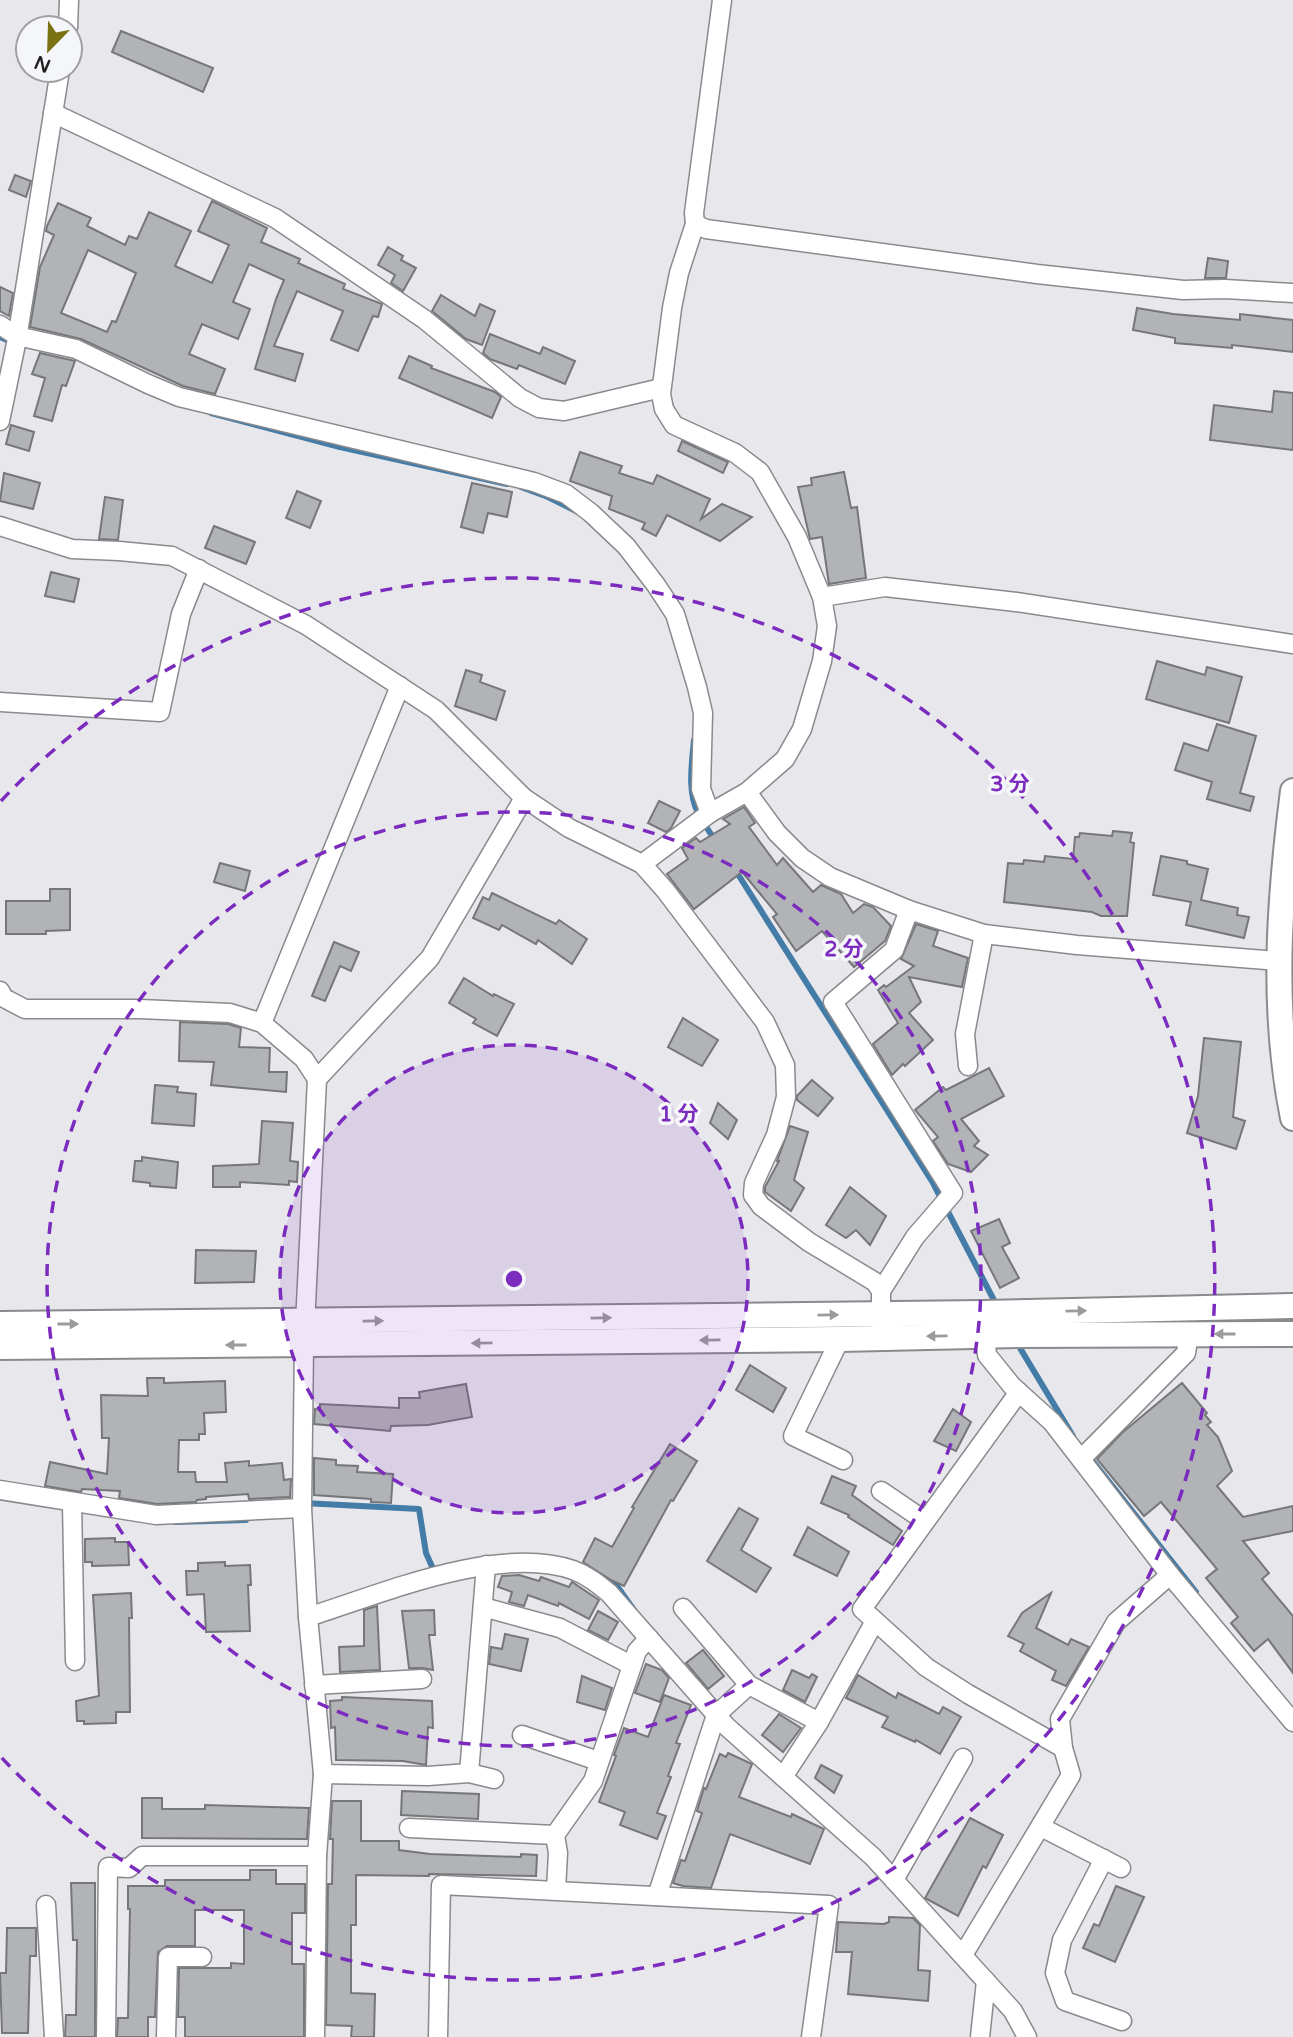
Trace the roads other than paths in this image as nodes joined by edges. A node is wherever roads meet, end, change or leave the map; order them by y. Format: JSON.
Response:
{"nodes":[{"id":1,"x":722,"y":0,"type":"edge"},
{"id":2,"x":58,"y":84,"type":"edge"},
{"id":3,"x":53,"y":113,"type":"junction"},
{"id":4,"x":695,"y":224,"type":"junction"},
{"id":5,"x":1293,"y":293,"type":"edge"},
{"id":6,"x":0,"y":325,"type":"edge"},
{"id":7,"x":16,"y":341,"type":"junction"},
{"id":8,"x":661,"y":388,"type":"junction"},
{"id":9,"x":0,"y":421,"type":"edge"},
{"id":10,"x":0,"y":526,"type":"edge"},
{"id":11,"x":199,"y":569,"type":"junction"},
{"id":12,"x":822,"y":597,"type":"junction"},
{"id":13,"x":1293,"y":644,"type":"edge"},
{"id":14,"x":400,"y":686,"type":"junction"},
{"id":15,"x":0,"y":702,"type":"edge"},
{"id":16,"x":1293,"y":791,"type":"edge"},
{"id":17,"x":747,"y":792,"type":"junction"},
{"id":18,"x":524,"y":799,"type":"junction"},
{"id":19,"x":704,"y":817,"type":"junction"},
{"id":20,"x":642,"y":864,"type":"junction"},
{"id":21,"x":909,"y":910,"type":"junction"},
{"id":22,"x":984,"y":934,"type":"junction"},
{"id":23,"x":1278,"y":961,"type":"junction"},
{"id":24,"x":0,"y":991,"type":"edge"},
{"id":25,"x":262,"y":1023,"type":"junction"},
{"id":26,"x":1287,"y":1027,"type":"edge"},
{"id":27,"x":968,"y":1066,"type":"dead end"},
{"id":28,"x":317,"y":1079,"type":"junction"},
{"id":29,"x":1293,"y":1118,"type":"edge"},
{"id":30,"x":1293,"y":1306,"type":"edge"},
{"id":31,"x":881,"y":1314,"type":"junction"},
{"id":32,"x":0,"y":1324,"type":"edge"},
{"id":33,"x":999,"y":1324,"type":"junction"},
{"id":34,"x":304,"y":1333,"type":"junction"},
{"id":35,"x":1189,"y":1334,"type":"junction"},
{"id":36,"x":1293,"y":1334,"type":"edge"},
{"id":37,"x":840,"y":1339,"type":"junction"},
{"id":38,"x":0,"y":1347,"type":"edge"},
{"id":39,"x":1019,"y":1392,"type":"junction"},
{"id":40,"x":1085,"y":1455,"type":"junction"},
{"id":41,"x":843,"y":1460,"type":"dead end"},
{"id":42,"x":0,"y":1490,"type":"edge"},
{"id":43,"x":881,"y":1491,"type":"dead end"},
{"id":44,"x":302,"y":1504,"type":"junction"},
{"id":45,"x":72,"y":1507,"type":"junction"},
{"id":46,"x":925,"y":1521,"type":"junction"},
{"id":47,"x":486,"y":1565,"type":"junction"},
{"id":48,"x":1170,"y":1575,"type":"junction"},
{"id":49,"x":483,"y":1607,"type":"junction"},
{"id":50,"x":683,"y":1608,"type":"dead end"},
{"id":51,"x":307,"y":1618,"type":"junction"},
{"id":52,"x":875,"y":1621,"type":"junction"},
{"id":53,"x":649,"y":1638,"type":"junction"},
{"id":54,"x":75,"y":1661,"type":"dead end"},
{"id":55,"x":631,"y":1665,"type":"junction"},
{"id":56,"x":422,"y":1679,"type":"dead end"},
{"id":57,"x":314,"y":1685,"type":"junction"},
{"id":58,"x":749,"y":1685,"type":"junction"},
{"id":59,"x":719,"y":1711,"type":"junction"},
{"id":60,"x":819,"y":1722,"type":"junction"},
{"id":61,"x":1293,"y":1722,"type":"edge"},
{"id":62,"x":522,"y":1735,"type":"dead end"},
{"id":63,"x":1063,"y":1748,"type":"junction"},
{"id":64,"x":963,"y":1758,"type":"dead end"},
{"id":65,"x":598,"y":1761,"type":"junction"},
{"id":66,"x":469,"y":1773,"type":"junction"},
{"id":67,"x":323,"y":1774,"type":"junction"},
{"id":68,"x":786,"y":1774,"type":"junction"},
{"id":69,"x":494,"y":1779,"type":"dead end"},
{"id":70,"x":409,"y":1828,"type":"dead end"},
{"id":71,"x":1041,"y":1828,"type":"junction"},
{"id":72,"x":555,"y":1835,"type":"junction"},
{"id":73,"x":317,"y":1856,"type":"junction"},
{"id":74,"x":1104,"y":1859,"type":"junction"},
{"id":75,"x":1121,"y":1868,"type":"dead end"},
{"id":76,"x":896,"y":1874,"type":"junction"},
{"id":77,"x":556,"y":1890,"type":"junction"},
{"id":78,"x":657,"y":1896,"type":"junction"},
{"id":79,"x":46,"y":1905,"type":"dead end"},
{"id":80,"x":965,"y":1952,"type":"junction"},
{"id":81,"x":202,"y":1957,"type":"dead end"},
{"id":82,"x":986,"y":1982,"type":"junction"},
{"id":83,"x":1122,"y":2021,"type":"dead end"},
{"id":84,"x":54,"y":2037,"type":"edge"},
{"id":85,"x":106,"y":2037,"type":"edge"},
{"id":86,"x":166,"y":2037,"type":"edge"},
{"id":87,"x":315,"y":2037,"type":"edge"},
{"id":88,"x":438,"y":2037,"type":"edge"},
{"id":89,"x":811,"y":2037,"type":"edge"},
{"id":90,"x":980,"y":2037,"type":"edge"},
{"id":91,"x":1027,"y":2037,"type":"edge"}],
"edges":[{"from":1,"to":4,"type":"street"},
{"from":2,"to":3,"type":"street"},
{"from":3,"to":7,"type":"street"},
{"from":3,"to":8,"type":"street"},
{"from":4,"to":5,"type":"street"},
{"from":4,"to":8,"type":"street"},
{"from":6,"to":7,"type":"street"},
{"from":7,"to":9,"type":"street"},
{"from":7,"to":19,"type":"street"},
{"from":8,"to":12,"type":"street"},
{"from":10,"to":11,"type":"street"},
{"from":11,"to":14,"type":"street"},
{"from":11,"to":15,"type":"street"},
{"from":12,"to":13,"type":"street"},
{"from":12,"to":17,"type":"street"},
{"from":14,"to":18,"type":"street"},
{"from":14,"to":25,"type":"street"},
{"from":16,"to":23,"type":"street"},
{"from":17,"to":19,"type":"street"},
{"from":17,"to":21,"type":"street"},
{"from":18,"to":20,"type":"street"},
{"from":18,"to":28,"type":"street"},
{"from":19,"to":20,"type":"street"},
{"from":20,"to":31,"type":"street"},
{"from":21,"to":22,"type":"street"},
{"from":21,"to":31,"type":"street"},
{"from":22,"to":23,"type":"street"},
{"from":22,"to":27,"type":"street"},
{"from":23,"to":26,"type":"street"},
{"from":24,"to":25,"type":"street"},
{"from":25,"to":28,"type":"street"},
{"from":26,"to":29,"type":"street"},
{"from":28,"to":34,"type":"street"},
{"from":33,"to":30,"type":"street","one_way":true},
{"from":31,"to":33,"type":"street"},
{"from":34,"to":31,"type":"street","one_way":true},
{"from":31,"to":37,"type":"street"},
{"from":32,"to":34,"type":"street","one_way":true},
{"from":33,"to":35,"type":"street"},
{"from":33,"to":39,"type":"street"},
{"from":37,"to":34,"type":"street","one_way":true},
{"from":34,"to":38,"type":"street","one_way":true},
{"from":34,"to":44,"type":"street"},
{"from":36,"to":35,"type":"street","one_way":true},
{"from":35,"to":40,"type":"street"},
{"from":37,"to":41,"type":"street"},
{"from":39,"to":40,"type":"street"},
{"from":39,"to":46,"type":"street"},
{"from":40,"to":48,"type":"street"},
{"from":42,"to":45,"type":"street"},
{"from":43,"to":46,"type":"street"},
{"from":44,"to":45,"type":"street"},
{"from":44,"to":51,"type":"street"},
{"from":45,"to":54,"type":"street"},
{"from":46,"to":52,"type":"street"},
{"from":47,"to":49,"type":"street"},
{"from":47,"to":51,"type":"street"},
{"from":47,"to":53,"type":"street"},
{"from":48,"to":61,"type":"street"},
{"from":48,"to":63,"type":"street"},
{"from":49,"to":55,"type":"street"},
{"from":49,"to":66,"type":"street"},
{"from":50,"to":58,"type":"street"},
{"from":51,"to":57,"type":"street"},
{"from":52,"to":60,"type":"street"},
{"from":52,"to":63,"type":"street"},
{"from":53,"to":55,"type":"street"},
{"from":53,"to":59,"type":"street"},
{"from":55,"to":65,"type":"street"},
{"from":56,"to":57,"type":"street"},
{"from":57,"to":67,"type":"street"},
{"from":58,"to":59,"type":"street"},
{"from":58,"to":60,"type":"street"},
{"from":59,"to":68,"type":"street"},
{"from":59,"to":78,"type":"street"},
{"from":60,"to":68,"type":"street"},
{"from":62,"to":65,"type":"street"},
{"from":63,"to":71,"type":"street"},
{"from":64,"to":76,"type":"street"},
{"from":65,"to":72,"type":"street"},
{"from":66,"to":67,"type":"street"},
{"from":66,"to":69,"type":"street"},
{"from":67,"to":73,"type":"street"},
{"from":68,"to":76,"type":"street"},
{"from":70,"to":72,"type":"street"},
{"from":71,"to":74,"type":"street"},
{"from":71,"to":80,"type":"street"},
{"from":72,"to":77,"type":"street"},
{"from":73,"to":85,"type":"street"},
{"from":73,"to":87,"type":"street"},
{"from":74,"to":75,"type":"street"},
{"from":74,"to":83,"type":"street"},
{"from":76,"to":80,"type":"street"},
{"from":77,"to":78,"type":"street"},
{"from":77,"to":88,"type":"street"},
{"from":78,"to":89,"type":"street"},
{"from":79,"to":84,"type":"street"},
{"from":80,"to":82,"type":"street"},
{"from":81,"to":86,"type":"street"},
{"from":82,"to":90,"type":"street"},
{"from":82,"to":91,"type":"street"}]}
